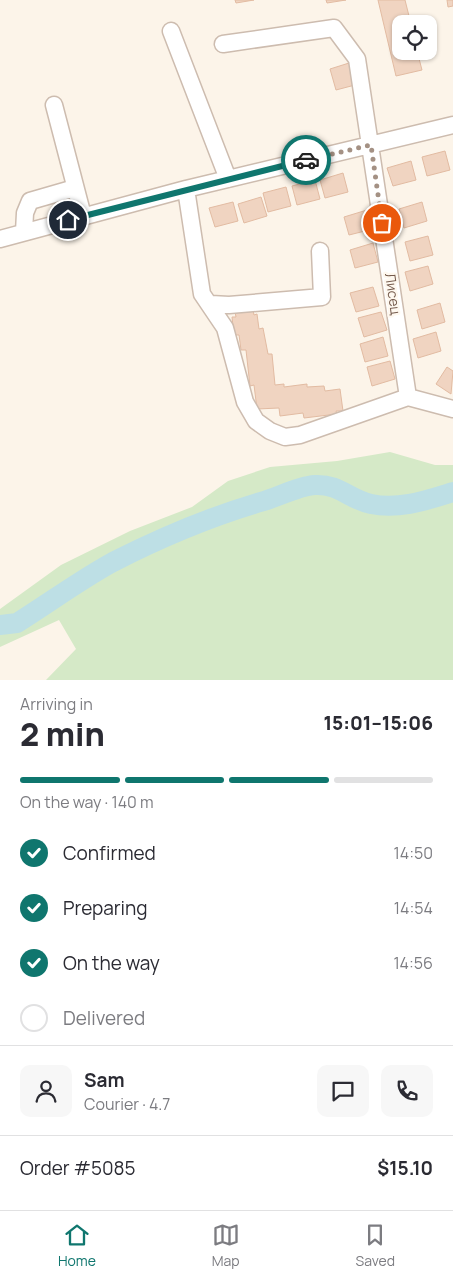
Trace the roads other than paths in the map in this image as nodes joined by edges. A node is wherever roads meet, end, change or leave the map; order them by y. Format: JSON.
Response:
{"nodes":[{"id":1,"x":171,"y":31,"type":"dead end"},
{"id":2,"x":223,"y":44,"type":"dead end"},
{"id":3,"x":54,"y":105,"type":"dead end"},
{"id":4,"x":453,"y":125,"type":"edge"},
{"id":5,"x":371,"y":145,"type":"junction"},
{"id":6,"x":228,"y":179,"type":"junction"},
{"id":7,"x":75,"y":188,"type":"junction"},
{"id":8,"x":186,"y":189,"type":"junction"},
{"id":9,"x":83,"y":216,"type":"junction"},
{"id":10,"x":24,"y":232,"type":"junction"},
{"id":11,"x":0,"y":239,"type":"edge"},
{"id":12,"x":320,"y":251,"type":"dead end"},
{"id":13,"x":211,"y":304,"type":"junction"},
{"id":14,"x":408,"y":397,"type":"junction"},
{"id":15,"x":453,"y":409,"type":"edge"}],
"edges":[{"from":1,"to":6,"type":"street"},
{"from":2,"to":5,"type":"street","name":"Лисец"},
{"from":3,"to":7,"type":"street"},
{"from":4,"to":5,"type":"street"},
{"from":5,"to":6,"type":"street"},
{"from":5,"to":14,"type":"street","name":"Лисец"},
{"from":6,"to":8,"type":"street"},
{"from":7,"to":9,"type":"street"},
{"from":7,"to":10,"type":"street"},
{"from":8,"to":9,"type":"street"},
{"from":8,"to":13,"type":"street"},
{"from":9,"to":10,"type":"street"},
{"from":10,"to":11,"type":"street"},
{"from":12,"to":13,"type":"street"},
{"from":13,"to":14,"type":"street"},
{"from":14,"to":15,"type":"street"}]}
